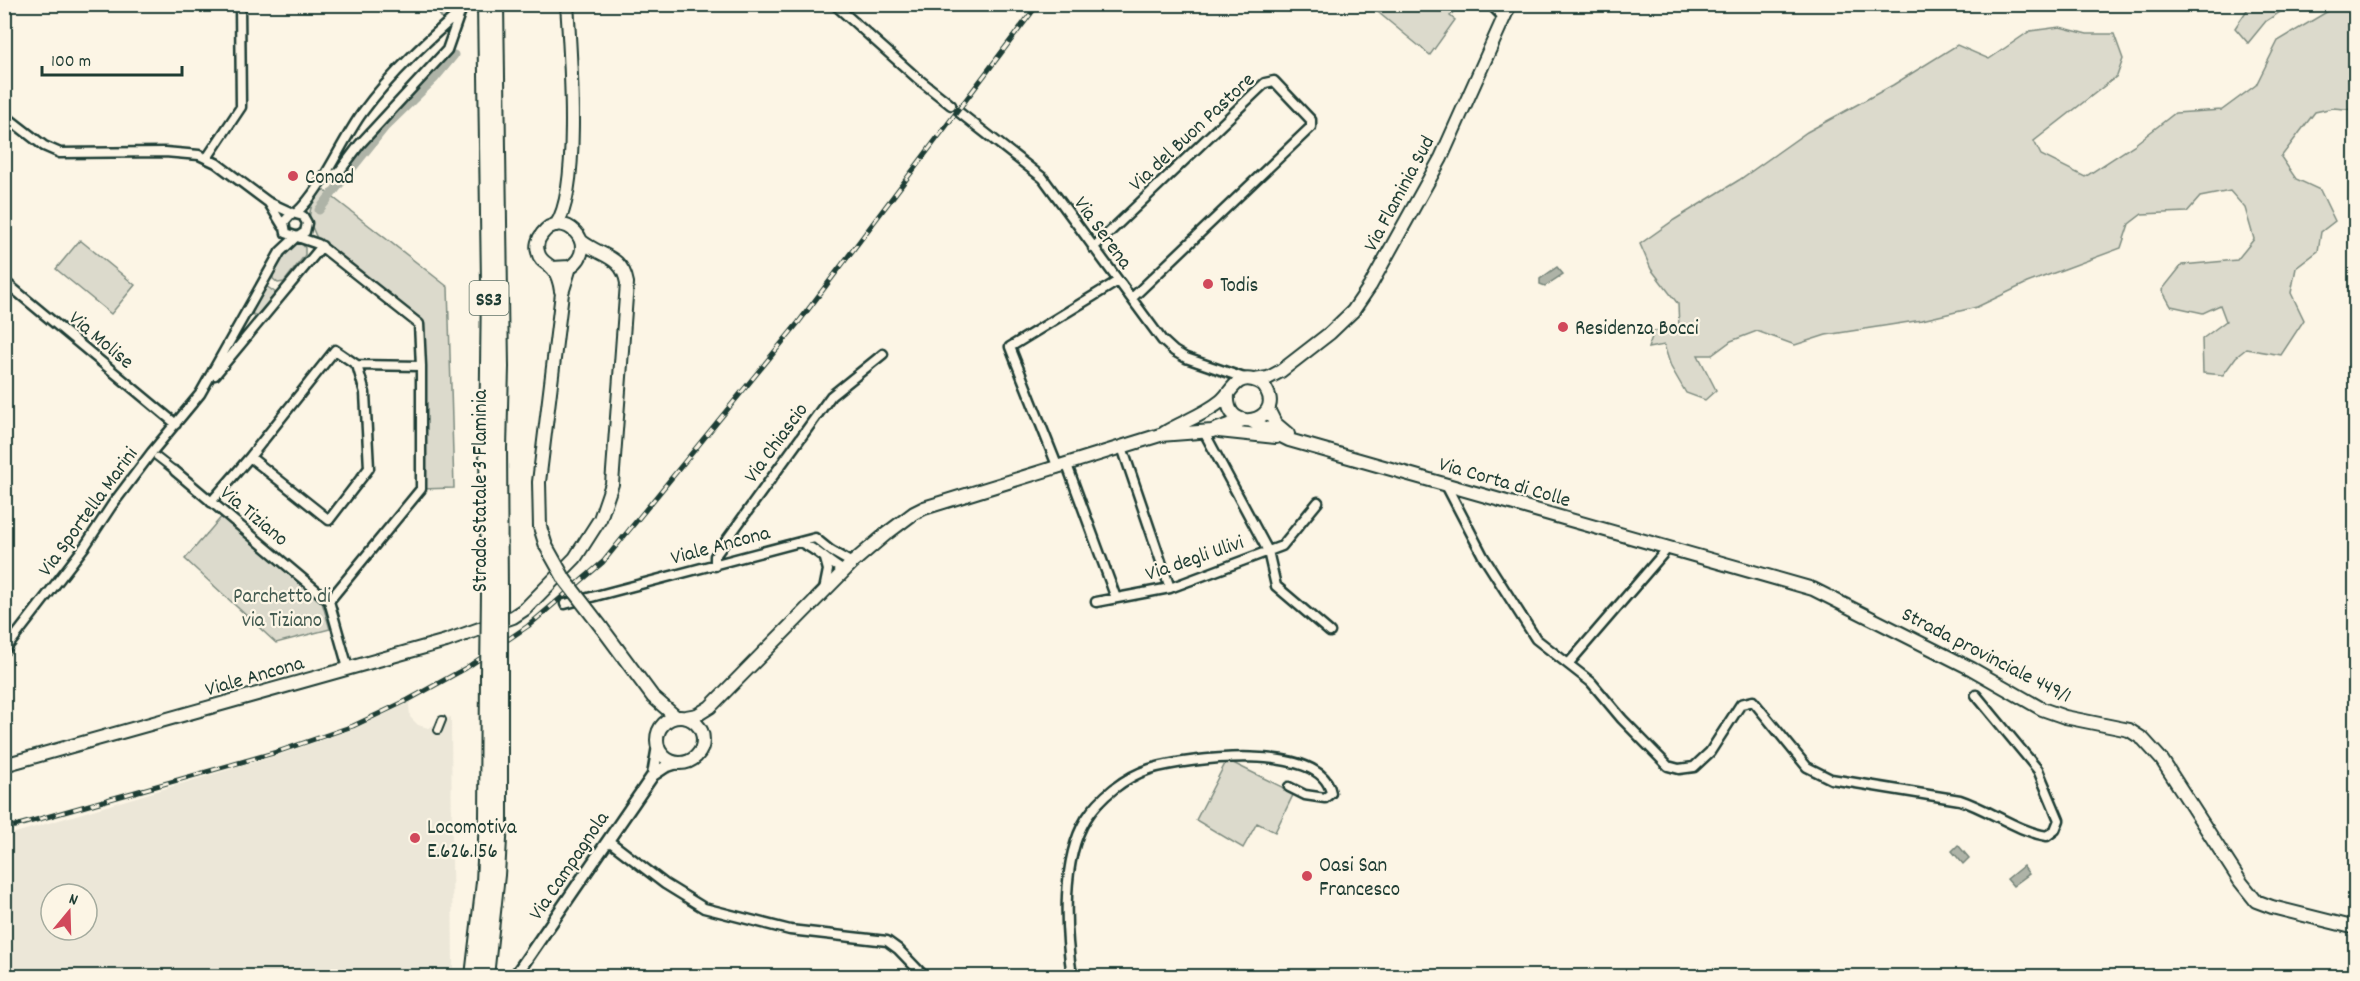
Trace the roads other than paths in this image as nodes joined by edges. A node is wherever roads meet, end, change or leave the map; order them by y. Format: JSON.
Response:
{"nodes":[{"id":1,"x":240,"y":4,"type":"edge"},
{"id":2,"x":469,"y":4,"type":"edge"},
{"id":3,"x":485,"y":4,"type":"edge"},
{"id":4,"x":496,"y":4,"type":"edge"},
{"id":5,"x":567,"y":4,"type":"edge"},
{"id":6,"x":834,"y":4,"type":"edge"},
{"id":7,"x":1490,"y":4,"type":"edge"},
{"id":8,"x":1510,"y":4,"type":"edge"},
{"id":9,"x":460,"y":12,"type":"junction"},
{"id":10,"x":1504,"y":18,"type":"junction"},
{"id":11,"x":951,"y":105,"type":"dead end"},
{"id":12,"x":960,"y":113,"type":"dead end"},
{"id":13,"x":4,"y":115,"type":"edge"},
{"id":14,"x":207,"y":158,"type":"junction"},
{"id":15,"x":320,"y":182,"type":"junction"},
{"id":16,"x":310,"y":198,"type":"junction"},
{"id":17,"x":268,"y":202,"type":"junction"},
{"id":18,"x":567,"y":202,"type":"junction"},
{"id":19,"x":294,"y":213,"type":"junction"},
{"id":20,"x":307,"y":223,"type":"junction"},
{"id":21,"x":556,"y":225,"type":"junction"},
{"id":22,"x":284,"y":228,"type":"junction"},
{"id":23,"x":574,"y":230,"type":"junction"},
{"id":24,"x":298,"y":236,"type":"junction"},
{"id":25,"x":581,"y":241,"type":"junction"},
{"id":26,"x":320,"y":245,"type":"junction"},
{"id":27,"x":1093,"y":248,"type":"junction"},
{"id":28,"x":280,"y":252,"type":"junction"},
{"id":29,"x":601,"y":253,"type":"junction"},
{"id":30,"x":573,"y":264,"type":"junction"},
{"id":31,"x":552,"y":268,"type":"junction"},
{"id":32,"x":4,"y":281,"type":"edge"},
{"id":33,"x":1118,"y":281,"type":"junction"},
{"id":34,"x":562,"y":292,"type":"junction"},
{"id":35,"x":1132,"y":298,"type":"junction"},
{"id":36,"x":883,"y":354,"type":"dead end"},
{"id":37,"x":357,"y":365,"type":"junction"},
{"id":38,"x":421,"y":366,"type":"junction"},
{"id":39,"x":1218,"y":367,"type":"junction"},
{"id":40,"x":1281,"y":371,"type":"junction"},
{"id":41,"x":1251,"y":380,"type":"junction"},
{"id":42,"x":1229,"y":393,"type":"junction"},
{"id":43,"x":200,"y":394,"type":"junction"},
{"id":44,"x":1269,"y":394,"type":"junction"},
{"id":45,"x":1268,"y":409,"type":"junction"},
{"id":46,"x":1191,"y":418,"type":"junction"},
{"id":47,"x":1247,"y":420,"type":"junction"},
{"id":48,"x":176,"y":424,"type":"junction"},
{"id":49,"x":1203,"y":432,"type":"junction"},
{"id":50,"x":1160,"y":435,"type":"junction"},
{"id":51,"x":1294,"y":441,"type":"junction"},
{"id":52,"x":1122,"y":447,"type":"junction"},
{"id":53,"x":157,"y":457,"type":"dead end"},
{"id":54,"x":250,"y":457,"type":"junction"},
{"id":55,"x":1063,"y":466,"type":"junction"},
{"id":56,"x":175,"y":471,"type":"joint"},
{"id":57,"x":1446,"y":485,"type":"junction"},
{"id":58,"x":212,"y":502,"type":"junction"},
{"id":59,"x":1318,"y":502,"type":"dead end"},
{"id":60,"x":800,"y":542,"type":"junction"},
{"id":61,"x":1668,"y":548,"type":"junction"},
{"id":62,"x":1268,"y":551,"type":"junction"},
{"id":63,"x":1700,"y":556,"type":"joint"},
{"id":64,"x":825,"y":558,"type":"junction"},
{"id":65,"x":715,"y":566,"type":"junction"},
{"id":66,"x":848,"y":567,"type":"junction"},
{"id":67,"x":1170,"y":588,"type":"junction"},
{"id":68,"x":495,"y":592,"type":"junction"},
{"id":69,"x":823,"y":592,"type":"junction"},
{"id":70,"x":1116,"y":598,"type":"junction"},
{"id":71,"x":329,"y":601,"type":"junction"},
{"id":72,"x":1096,"y":602,"type":"dead end"},
{"id":73,"x":565,"y":604,"type":"dead end"},
{"id":74,"x":1330,"y":632,"type":"dead end"},
{"id":75,"x":6,"y":646,"type":"edge"},
{"id":76,"x":1569,"y":663,"type":"junction"},
{"id":77,"x":348,"y":668,"type":"junction"},
{"id":78,"x":494,"y":673,"type":"junction"},
{"id":79,"x":1976,"y":695,"type":"dead end"},
{"id":80,"x":653,"y":697,"type":"junction"},
{"id":81,"x":710,"y":706,"type":"junction"},
{"id":82,"x":681,"y":717,"type":"junction"},
{"id":83,"x":442,"y":720,"type":"dead end"},
{"id":84,"x":663,"y":725,"type":"junction"},
{"id":85,"x":700,"y":728,"type":"junction"},
{"id":86,"x":438,"y":730,"type":"dead end"},
{"id":87,"x":658,"y":746,"type":"junction"},
{"id":88,"x":677,"y":763,"type":"junction"},
{"id":89,"x":4,"y":765,"type":"edge"},
{"id":90,"x":653,"y":776,"type":"junction"},
{"id":91,"x":1289,"y":788,"type":"dead end"},
{"id":92,"x":609,"y":841,"type":"junction"},
{"id":93,"x":2355,"y":928,"type":"edge"},
{"id":94,"x":474,"y":976,"type":"edge"},
{"id":95,"x":486,"y":976,"type":"edge"},
{"id":96,"x":515,"y":976,"type":"edge"},
{"id":97,"x":924,"y":976,"type":"edge"},
{"id":98,"x":1072,"y":976,"type":"edge"}],
"edges":[{"from":1,"to":14,"type":"street"},
{"from":2,"to":9,"type":"street","name":"Via Sportella Marini"},
{"from":3,"to":68,"type":"highway","name":"Strada Statale 3 Flaminia","number":"SS3"},
{"from":4,"to":68,"type":"highway","name":"Strada Statale 3 Flaminia","number":"SS3"},
{"from":5,"to":18,"type":"main road"},
{"from":6,"to":11,"type":"street"},
{"from":7,"to":10,"type":"street"},
{"from":8,"to":10,"type":"main road","name":"Via Flaminia Sud"},
{"from":9,"to":15,"type":"street","name":"Via Sportella Marini"},
{"from":9,"to":15,"type":"street"},
{"from":10,"to":40,"type":"main road","name":"Via Flaminia Sud"},
{"from":12,"to":27,"type":"street","name":"Via Serena"},
{"from":13,"to":14,"type":"street"},
{"from":14,"to":17,"type":"street"},
{"from":15,"to":16,"type":"street","name":"Via Sportella Marini"},
{"from":16,"to":19,"type":"street","name":"Via Sportella Marini"},
{"from":16,"to":20,"type":"street","name":"Via Sportella Marini"},
{"from":17,"to":19,"type":"street"},
{"from":17,"to":22,"type":"street"},
{"from":18,"to":21,"type":"main road"},
{"from":18,"to":23,"type":"main road"},
{"from":19,"to":20,"type":"street"},
{"from":19,"to":22,"type":"street","name":"Via Sportella Marini"},
{"from":20,"to":24,"type":"street","name":"Via Sportella Marini"},
{"from":20,"to":26,"type":"street"},
{"from":21,"to":23,"type":"main road"},
{"from":21,"to":31,"type":"main road"},
{"from":22,"to":24,"type":"street"},
{"from":22,"to":28,"type":"street","name":"Via Sportella Marini"},
{"from":23,"to":25,"type":"main road"},
{"from":24,"to":26,"type":"street"},
{"from":24,"to":28,"type":"street","name":"Via Sportella Marini"},
{"from":25,"to":29,"type":"main road","name":"Viale Ancona"},
{"from":25,"to":30,"type":"main road"},
{"from":26,"to":38,"type":"street"},
{"from":26,"to":43,"type":"street","name":"Via Sportella Marini"},
{"from":27,"to":33,"type":"street","name":"Via Serena"},
{"from":27,"to":35,"type":"street","name":"Via del Buon Pastore"},
{"from":28,"to":43,"type":"street","name":"Via Sportella Marini"},
{"from":29,"to":30,"type":"main road"},
{"from":29,"to":77,"type":"main road","name":"Viale Ancona"},
{"from":30,"to":31,"type":"main road"},
{"from":30,"to":34,"type":"main road"},
{"from":31,"to":34,"type":"main road"},
{"from":32,"to":48,"type":"street","name":"Via Molise"},
{"from":33,"to":35,"type":"street","name":"Via Serena"},
{"from":33,"to":55,"type":"street"},
{"from":34,"to":80,"type":"main road","bridge":true},
{"from":35,"to":39,"type":"street","name":"Via Serena"},
{"from":36,"to":65,"type":"street","name":"Via Chiascio"},
{"from":37,"to":38,"type":"street"},
{"from":37,"to":54,"type":"street"},
{"from":37,"to":54,"type":"street"},
{"from":38,"to":71,"type":"street"},
{"from":39,"to":41,"type":"street","name":"Via Serena"},
{"from":39,"to":42,"type":"street"},
{"from":40,"to":41,"type":"main road","name":"Via Flaminia Sud"},
{"from":40,"to":44,"type":"main road","name":"Via Flaminia Sud"},
{"from":41,"to":42,"type":"main road","name":"Via Flaminia Sud"},
{"from":41,"to":44,"type":"main road"},
{"from":42,"to":46,"type":"main road"},
{"from":42,"to":47,"type":"main road"},
{"from":43,"to":48,"type":"street","name":"Via Sportella Marini"},
{"from":44,"to":45,"type":"main road","name":"Via Flaminia Sud"},
{"from":45,"to":47,"type":"main road"},
{"from":45,"to":51,"type":"main road","name":"Via Corta di Colle"},
{"from":46,"to":49,"type":"street"},
{"from":46,"to":50,"type":"main road"},
{"from":47,"to":49,"type":"main road"},
{"from":47,"to":51,"type":"main road","name":"Via Corta di Colle"},
{"from":48,"to":75,"type":"street","name":"Via Sportella Marini"},
{"from":49,"to":50,"type":"main road"},
{"from":49,"to":51,"type":"main road"},
{"from":49,"to":62,"type":"street","name":"Via degli Ulivi"},
{"from":50,"to":52,"type":"main road"},
{"from":51,"to":57,"type":"main road","name":"Via Corta di Colle"},
{"from":52,"to":55,"type":"main road"},
{"from":52,"to":67,"type":"street"},
{"from":53,"to":56,"type":"street","name":"Via Tiziano"},
{"from":54,"to":58,"type":"street"},
{"from":55,"to":66,"type":"main road","name":"Via Campagnola"},
{"from":55,"to":70,"type":"street"},
{"from":56,"to":58,"type":"street","name":"Via Tiziano"},
{"from":57,"to":61,"type":"main road","name":"Via Corta di Colle"},
{"from":57,"to":76,"type":"street"},
{"from":58,"to":71,"type":"street","name":"Via Tiziano"},
{"from":59,"to":62,"type":"street","name":"Via degli Ulivi"},
{"from":60,"to":64,"type":"street"},
{"from":60,"to":65,"type":"street","name":"Viale Ancona"},
{"from":60,"to":66,"type":"street","name":"Viale Ancona"},
{"from":61,"to":63,"type":"main road","name":"Via Corta di Colle"},
{"from":61,"to":76,"type":"street"},
{"from":62,"to":67,"type":"street","name":"Via degli Ulivi"},
{"from":62,"to":74,"type":"street","name":"Via degli Ulivi"},
{"from":63,"to":93,"type":"main road","name":"Strada provinciale 449/1"},
{"from":64,"to":66,"type":"street"},
{"from":64,"to":69,"type":"street"},
{"from":65,"to":73,"type":"street","name":"Viale Ancona"},
{"from":66,"to":69,"type":"main road","name":"Via Campagnola"},
{"from":67,"to":70,"type":"street","name":"Via degli Ulivi"},
{"from":68,"to":78,"type":"highway","name":"Strada Statale 3 Flaminia","number":"SS3","bridge":true},
{"from":69,"to":81,"type":"main road","name":"Via Campagnola"},
{"from":70,"to":72,"type":"street","name":"Via degli Ulivi"},
{"from":71,"to":77,"type":"street"},
{"from":76,"to":79,"type":"street"},
{"from":77,"to":89,"type":"main road","name":"Viale Ancona"},
{"from":78,"to":94,"type":"highway","name":"Strada Statale 3 Flaminia","number":"SS3"},
{"from":78,"to":95,"type":"highway","name":"Strada Statale 3 Flaminia","number":"SS3"},
{"from":80,"to":82,"type":"main road"},
{"from":80,"to":84,"type":"main road"},
{"from":81,"to":82,"type":"main road","name":"Via Campagnola"},
{"from":81,"to":85,"type":"main road","name":"Via Campagnola"},
{"from":82,"to":84,"type":"main road","name":"Via Campagnola"},
{"from":82,"to":85,"type":"main road"},
{"from":83,"to":86,"type":"street"},
{"from":84,"to":87,"type":"main road","name":"Via Campagnola"},
{"from":85,"to":88,"type":"main road","name":"Via Campagnola"},
{"from":87,"to":88,"type":"main road"},
{"from":87,"to":90,"type":"street","name":"Via Campagnola"},
{"from":88,"to":90,"type":"street","name":"Via Campagnola"},
{"from":90,"to":92,"type":"street","name":"Via Campagnola"},
{"from":91,"to":98,"type":"street"},
{"from":92,"to":96,"type":"street","name":"Via Campagnola"},
{"from":92,"to":97,"type":"street"}]}
